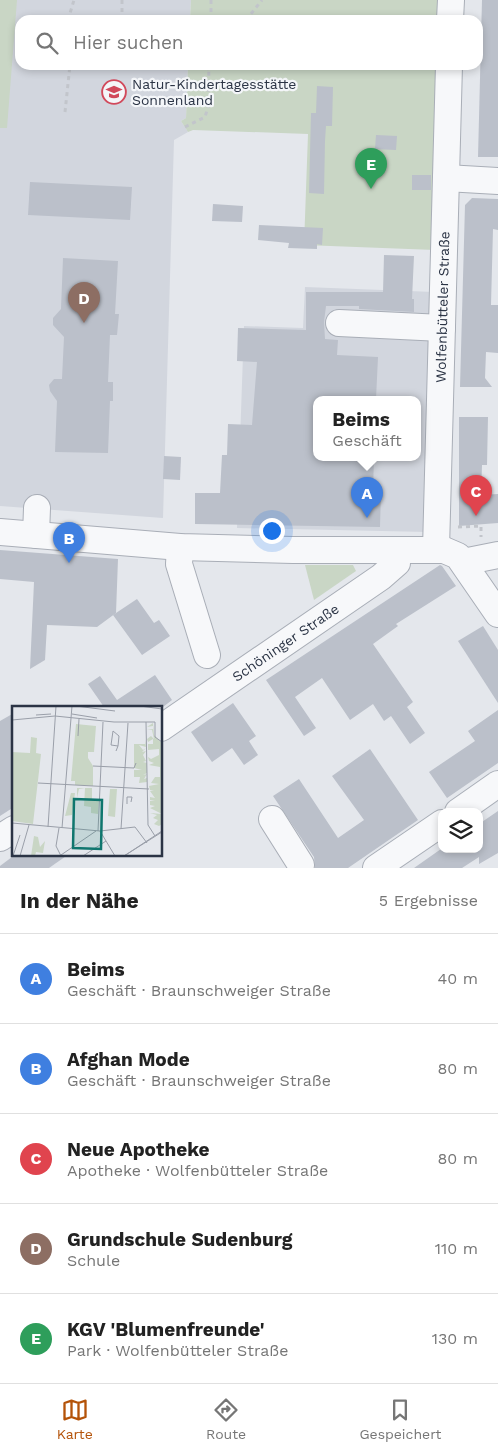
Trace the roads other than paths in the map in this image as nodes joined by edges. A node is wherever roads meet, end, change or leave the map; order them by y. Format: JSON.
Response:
{"nodes":[{"id":1,"x":451,"y":0,"type":"edge"},
{"id":2,"x":450,"y":15,"type":"edge"},
{"id":3,"x":449,"y":70,"type":"edge"},
{"id":4,"x":446,"y":178,"type":"junction"},
{"id":5,"x":498,"y":181,"type":"edge"},
{"id":6,"x":338,"y":323,"type":"dead end"},
{"id":7,"x":442,"y":328,"type":"junction"},
{"id":8,"x":37,"y":508,"type":"dead end"},
{"id":9,"x":0,"y":532,"type":"edge"},
{"id":10,"x":36,"y":535,"type":"junction"},
{"id":11,"x":180,"y":547,"type":"junction"},
{"id":12,"x":490,"y":548,"type":"edge"},
{"id":13,"x":436,"y":549,"type":"junction"},
{"id":14,"x":398,"y":550,"type":"junction"},
{"id":15,"x":463,"y":562,"type":"junction"},
{"id":16,"x":498,"y":614,"type":"edge"},
{"id":17,"x":207,"y":655,"type":"dead end"},
{"id":18,"x":162,"y":727,"type":"edge"},
{"id":19,"x":498,"y":784,"type":"edge"},
{"id":20,"x":464,"y":808,"type":"edge"},
{"id":21,"x":272,"y":819,"type":"dead end"},
{"id":22,"x":438,"y":826,"type":"edge"},
{"id":23,"x":12,"y":830,"type":"edge"},
{"id":24,"x":0,"y":838,"type":"edge"},
{"id":25,"x":301,"y":865,"type":"dead end"},
{"id":26,"x":376,"y":868,"type":"edge"}],
"edges":[{"from":1,"to":2,"type":"street"},
{"from":3,"to":4,"type":"street","name":"Wolfenbütteler Straße"},
{"from":4,"to":5,"type":"street"},
{"from":4,"to":7,"type":"street","name":"Wolfenbütteler Straße"},
{"from":6,"to":7,"type":"street"},
{"from":7,"to":13,"type":"street","name":"Wolfenbütteler Straße"},
{"from":8,"to":10,"type":"street"},
{"from":9,"to":10,"type":"street"},
{"from":10,"to":11,"type":"street"},
{"from":11,"to":14,"type":"street"},
{"from":11,"to":17,"type":"street"},
{"from":12,"to":15,"type":"street"},
{"from":13,"to":14,"type":"street"},
{"from":13,"to":15,"type":"street"},
{"from":14,"to":18,"type":"street","name":"Schöninger Straße"},
{"from":15,"to":16,"type":"street"},
{"from":19,"to":20,"type":"street"},
{"from":21,"to":25,"type":"street"},
{"from":22,"to":26,"type":"street"},
{"from":23,"to":24,"type":"street"}]}
